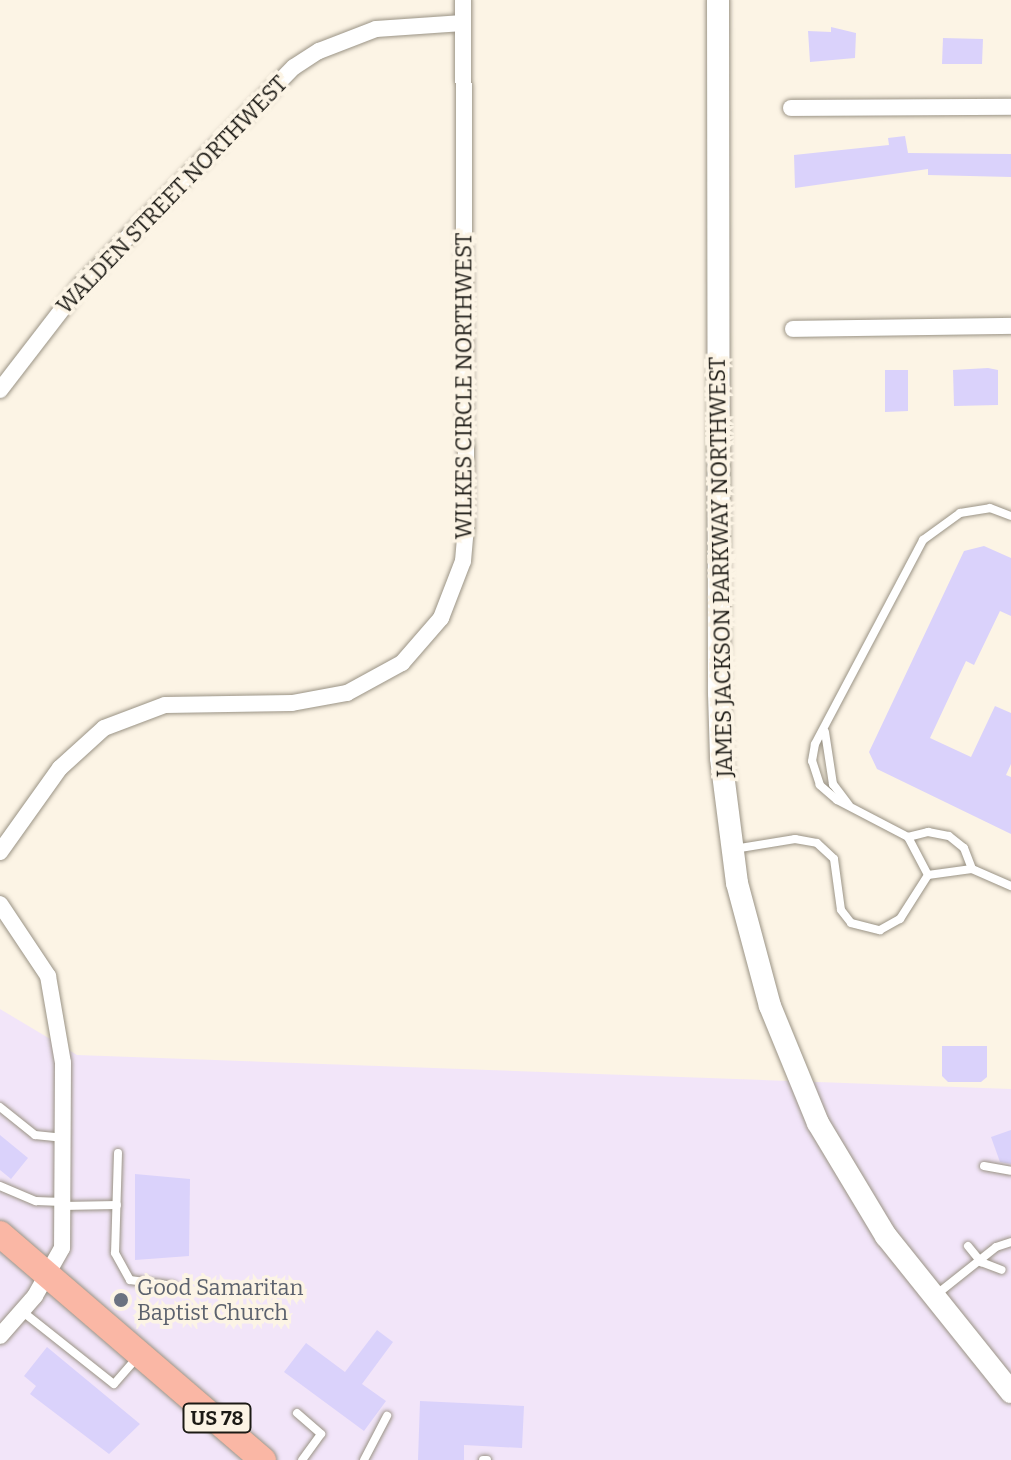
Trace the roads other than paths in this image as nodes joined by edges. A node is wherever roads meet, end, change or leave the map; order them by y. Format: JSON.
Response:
{"nodes":[{"id":1,"x":463,"y":0,"type":"edge"},
{"id":2,"x":718,"y":0,"type":"edge"},
{"id":3,"x":463,"y":23,"type":"junction"},
{"id":4,"x":1011,"y":107,"type":"edge"},
{"id":5,"x":791,"y":108,"type":"dead end"},
{"id":6,"x":1011,"y":326,"type":"edge"},
{"id":7,"x":793,"y":329,"type":"dead end"},
{"id":8,"x":0,"y":390,"type":"edge"},
{"id":9,"x":1011,"y":516,"type":"edge"},
{"id":10,"x":825,"y":732,"type":"junction"},
{"id":11,"x":850,"y":806,"type":"junction"},
{"id":12,"x":908,"y":837,"type":"junction"},
{"id":13,"x":734,"y":849,"type":"junction"},
{"id":14,"x":0,"y":852,"type":"edge"},
{"id":15,"x":972,"y":869,"type":"junction"},
{"id":16,"x":928,"y":875,"type":"junction"},
{"id":17,"x":1011,"y":886,"type":"edge"},
{"id":18,"x":0,"y":904,"type":"edge"},
{"id":19,"x":0,"y":1107,"type":"edge"},
{"id":20,"x":62,"y":1138,"type":"junction"},
{"id":21,"x":118,"y":1153,"type":"dead end"},
{"id":22,"x":984,"y":1166,"type":"dead end"},
{"id":23,"x":1011,"y":1171,"type":"edge"},
{"id":24,"x":3,"y":1188,"type":"edge"},
{"id":25,"x":0,"y":1200,"type":"edge"},
{"id":26,"x":62,"y":1204,"type":"junction"},
{"id":27,"x":117,"y":1205,"type":"junction"},
{"id":28,"x":1011,"y":1242,"type":"edge"},
{"id":29,"x":6,"y":1243,"type":"edge"},
{"id":30,"x":968,"y":1246,"type":"dead end"},
{"id":31,"x":981,"y":1262,"type":"junction"},
{"id":32,"x":1002,"y":1270,"type":"dead end"},
{"id":33,"x":48,"y":1275,"type":"junction"},
{"id":34,"x":174,"y":1286,"type":"dead end"},
{"id":35,"x":933,"y":1297,"type":"junction"},
{"id":36,"x":23,"y":1312,"type":"junction"},
{"id":37,"x":1,"y":1332,"type":"edge"},
{"id":38,"x":142,"y":1353,"type":"junction"},
{"id":39,"x":1011,"y":1392,"type":"edge"},
{"id":40,"x":297,"y":1413,"type":"dead end"},
{"id":41,"x":387,"y":1416,"type":"dead end"},
{"id":42,"x":263,"y":1460,"type":"edge"},
{"id":43,"x":302,"y":1460,"type":"edge"},
{"id":44,"x":364,"y":1460,"type":"edge"}],
"edges":[{"from":1,"to":3,"type":"street","name":"WILKES CIRCLE NORTHWEST"},
{"from":2,"to":13,"type":"main road","name":"JAMES JACKSON PARKWAY NORTHWEST"},
{"from":3,"to":8,"type":"street","name":"WALDEN STREET NORTHWEST"},
{"from":3,"to":14,"type":"street","name":"WILKES CIRCLE NORTHWEST"},
{"from":4,"to":5,"type":"street"},
{"from":6,"to":7,"type":"street"},
{"from":9,"to":10,"type":"lane"},
{"from":10,"to":11,"type":"lane"},
{"from":10,"to":11,"type":"lane"},
{"from":11,"to":12,"type":"lane"},
{"from":12,"to":15,"type":"lane"},
{"from":12,"to":16,"type":"lane"},
{"from":13,"to":16,"type":"lane"},
{"from":13,"to":35,"type":"main road","name":"JAMES JACKSON PARKWAY NORTHWEST"},
{"from":15,"to":16,"type":"lane"},
{"from":15,"to":17,"type":"lane"},
{"from":18,"to":20,"type":"street"},
{"from":19,"to":20,"type":"lane"},
{"from":20,"to":26,"type":"street"},
{"from":21,"to":27,"type":"lane"},
{"from":22,"to":23,"type":"lane"},
{"from":24,"to":25,"type":"lane"},
{"from":24,"to":26,"type":"lane"},
{"from":26,"to":27,"type":"lane"},
{"from":26,"to":33,"type":"street"},
{"from":27,"to":34,"type":"lane"},
{"from":28,"to":31,"type":"lane"},
{"from":29,"to":33,"type":"main road","number":"US 78"},
{"from":30,"to":31,"type":"lane"},
{"from":31,"to":32,"type":"lane"},
{"from":31,"to":35,"type":"lane"},
{"from":33,"to":36,"type":"street"},
{"from":33,"to":38,"type":"main road","number":"US 78"},
{"from":35,"to":39,"type":"main road","name":"JAMES JACKSON PARKWAY NORTHWEST"},
{"from":36,"to":37,"type":"street"},
{"from":36,"to":38,"type":"lane"},
{"from":38,"to":42,"type":"main road","number":"US 78"},
{"from":40,"to":43,"type":"lane"},
{"from":41,"to":44,"type":"lane"}]}
